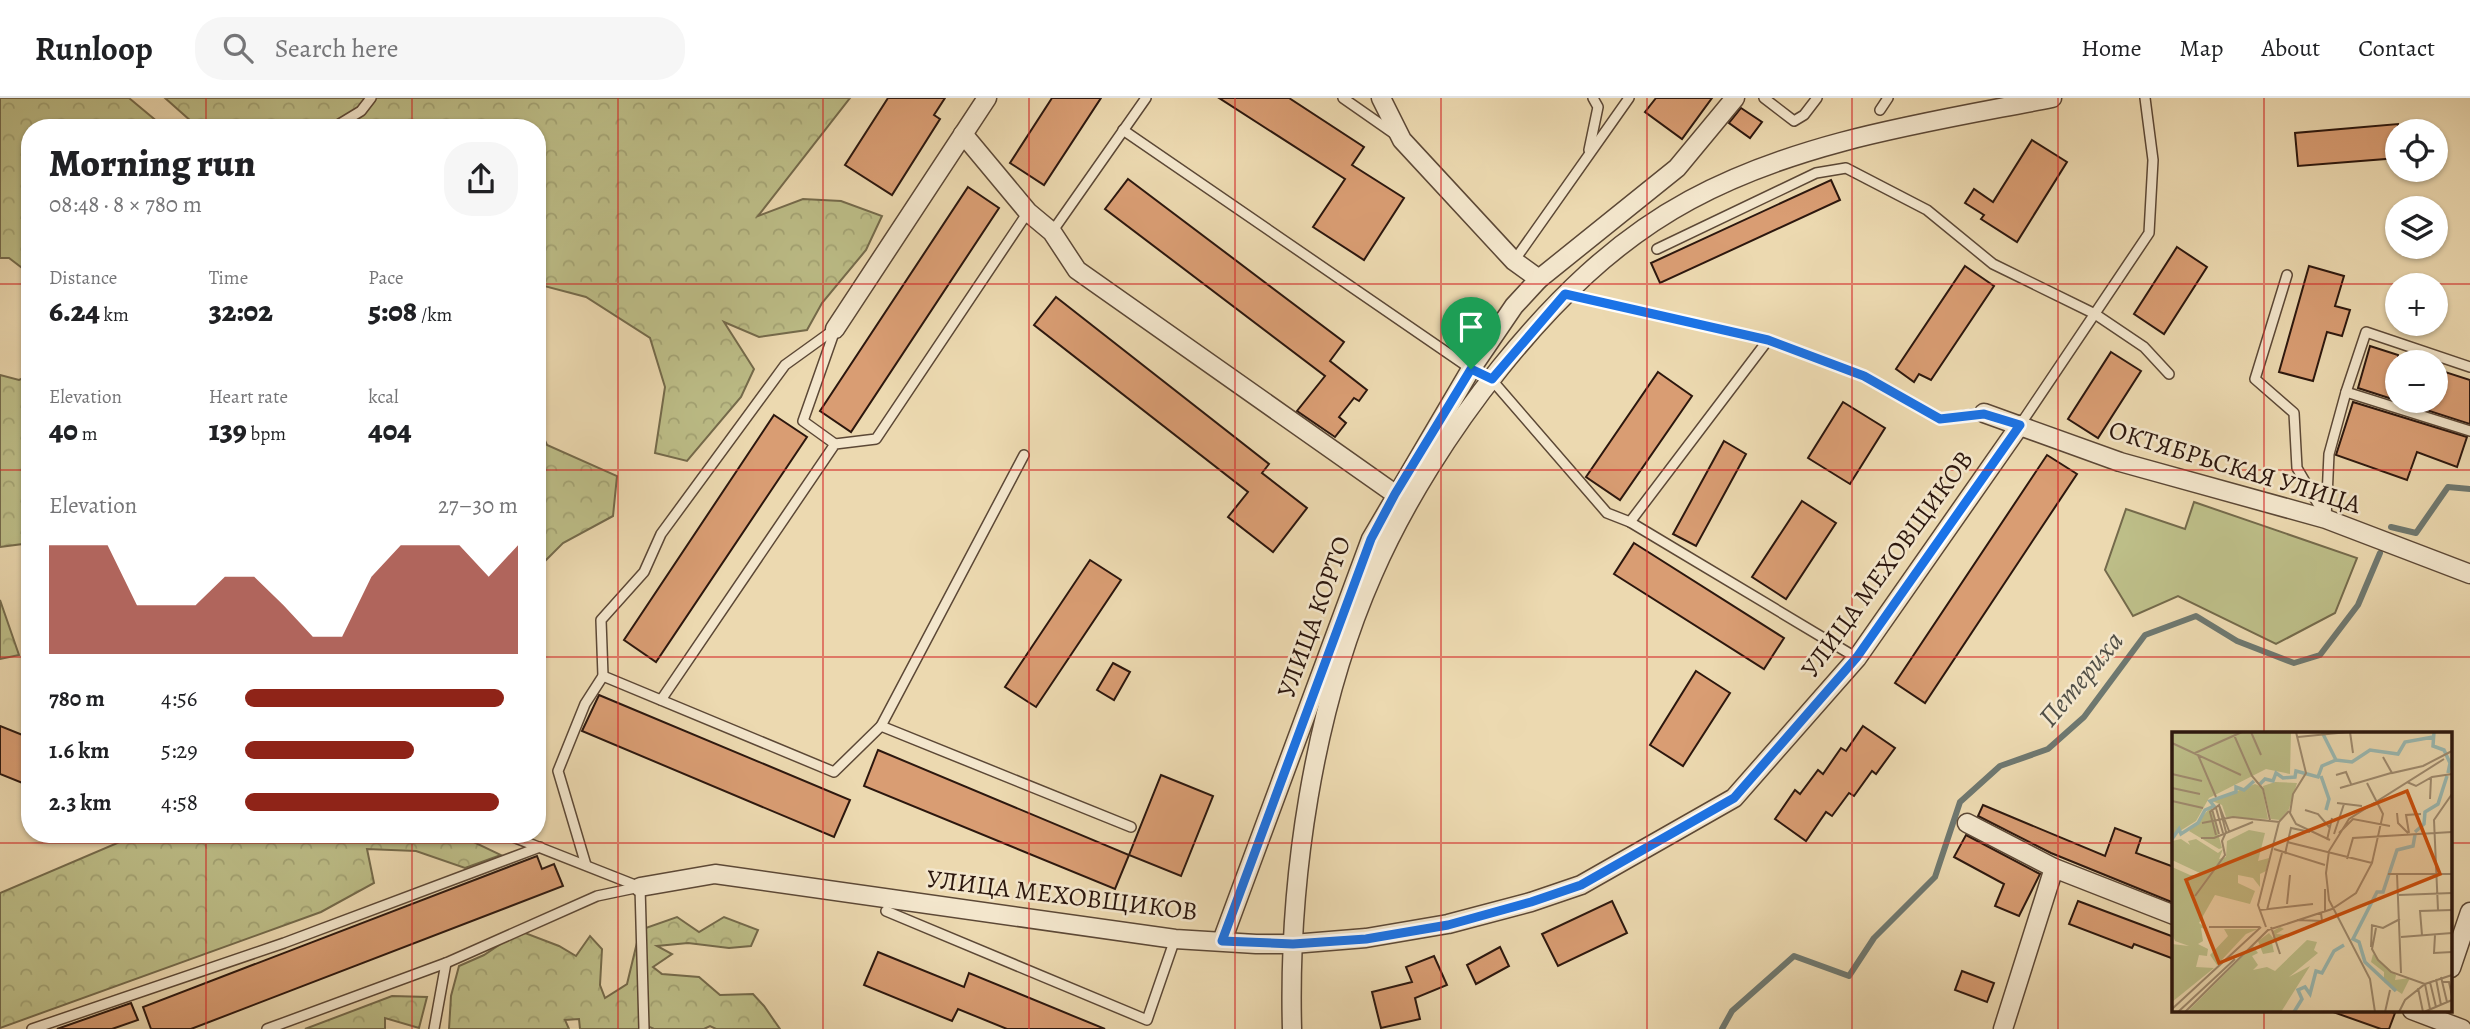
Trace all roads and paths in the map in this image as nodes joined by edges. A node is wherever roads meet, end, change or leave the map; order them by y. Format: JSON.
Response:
{"nodes":[{"id":1,"x":371,"y":98,"type":"edge"},
{"id":2,"x":987,"y":98,"type":"edge"},
{"id":3,"x":1146,"y":98,"type":"edge"},
{"id":4,"x":1343,"y":98,"type":"edge"},
{"id":5,"x":1381,"y":98,"type":"edge"},
{"id":6,"x":1593,"y":98,"type":"edge"},
{"id":7,"x":1629,"y":98,"type":"edge"},
{"id":8,"x":1735,"y":98,"type":"edge"},
{"id":9,"x":1764,"y":98,"type":"edge"},
{"id":10,"x":1817,"y":98,"type":"edge"},
{"id":11,"x":1888,"y":98,"type":"edge"},
{"id":12,"x":2052,"y":98,"type":"edge"},
{"id":13,"x":2145,"y":98,"type":"edge"},
{"id":14,"x":1880,"y":110,"type":"dead end"},
{"id":15,"x":348,"y":119,"type":"edge"},
{"id":16,"x":1123,"y":130,"type":"junction"},
{"id":17,"x":963,"y":134,"type":"junction"},
{"id":18,"x":1402,"y":140,"type":"junction"},
{"id":19,"x":1588,"y":156,"type":"junction"},
{"id":20,"x":1028,"y":212,"type":"junction"},
{"id":21,"x":1052,"y":232,"type":"junction"},
{"id":22,"x":1657,"y":249,"type":"dead end"},
{"id":23,"x":1514,"y":261,"type":"junction"},
{"id":24,"x":2287,"y":275,"type":"dead end"},
{"id":25,"x":1539,"y":279,"type":"junction"},
{"id":26,"x":1565,"y":294,"type":"junction"},
{"id":27,"x":2095,"y":314,"type":"junction"},
{"id":28,"x":835,"y":328,"type":"junction"},
{"id":29,"x":1768,"y":340,"type":"junction"},
{"id":30,"x":2470,"y":368,"type":"edge"},
{"id":31,"x":1471,"y":369,"type":"junction"},
{"id":32,"x":2169,"y":374,"type":"dead end"},
{"id":33,"x":1492,"y":379,"type":"junction"},
{"id":34,"x":2346,"y":392,"type":"junction"},
{"id":35,"x":1984,"y":414,"type":"joint"},
{"id":36,"x":2020,"y":425,"type":"junction"},
{"id":37,"x":2470,"y":432,"type":"edge"},
{"id":38,"x":835,"y":444,"type":"junction"},
{"id":39,"x":1024,"y":455,"type":"dead end"},
{"id":40,"x":1395,"y":494,"type":"junction"},
{"id":41,"x":2326,"y":519,"type":"junction"},
{"id":42,"x":1630,"y":522,"type":"junction"},
{"id":43,"x":2470,"y":574,"type":"edge"},
{"id":44,"x":1857,"y":657,"type":"junction"},
{"id":45,"x":603,"y":676,"type":"junction"},
{"id":46,"x":660,"y":700,"type":"junction"},
{"id":47,"x":881,"y":726,"type":"junction"},
{"id":48,"x":1967,"y":823,"type":"dead end"},
{"id":49,"x":1131,"y":827,"type":"dead end"},
{"id":50,"x":528,"y":843,"type":"edge"},
{"id":51,"x":540,"y":848,"type":"junction"},
{"id":52,"x":586,"y":865,"type":"junction"},
{"id":53,"x":2054,"y":868,"type":"junction"},
{"id":54,"x":640,"y":887,"type":"junction"},
{"id":55,"x":886,"y":911,"type":"dead end"},
{"id":56,"x":2470,"y":912,"type":"edge"},
{"id":57,"x":2172,"y":914,"type":"edge"},
{"id":58,"x":1175,"y":939,"type":"junction"},
{"id":59,"x":1222,"y":941,"type":"junction"},
{"id":60,"x":1293,"y":944,"type":"junction"},
{"id":61,"x":446,"y":963,"type":"junction"},
{"id":62,"x":2452,"y":965,"type":"edge"},
{"id":63,"x":2417,"y":1012,"type":"edge"},
{"id":64,"x":2434,"y":1019,"type":"edge"},
{"id":65,"x":32,"y":1029,"type":"edge"},
{"id":66,"x":267,"y":1029,"type":"edge"},
{"id":67,"x":434,"y":1029,"type":"edge"},
{"id":68,"x":644,"y":1029,"type":"edge"},
{"id":69,"x":1292,"y":1029,"type":"edge"},
{"id":70,"x":2003,"y":1029,"type":"edge"},
{"id":71,"x":2462,"y":1029,"type":"edge"}],
"edges":[{"from":1,"to":15,"type":"lane"},
{"from":2,"to":17,"type":"street"},
{"from":3,"to":16,"type":"lane"},
{"from":4,"to":18,"type":"lane"},
{"from":5,"to":18,"type":"street"},
{"from":6,"to":19,"type":"lane"},
{"from":7,"to":19,"type":"lane"},
{"from":8,"to":25,"type":"street","name":"УЛИЦА КОРТО"},
{"from":9,"to":10,"type":"lane"},
{"from":11,"to":14,"type":"lane"},
{"from":12,"to":26,"type":"street"},
{"from":13,"to":27,"type":"lane"},
{"from":16,"to":21,"type":"lane"},
{"from":16,"to":31,"type":"lane"},
{"from":17,"to":20,"type":"street"},
{"from":17,"to":28,"type":"street"},
{"from":18,"to":23,"type":"street"},
{"from":19,"to":23,"type":"lane"},
{"from":20,"to":21,"type":"street"},
{"from":20,"to":38,"type":"lane"},
{"from":21,"to":40,"type":"street"},
{"from":22,"to":27,"type":"lane"},
{"from":23,"to":25,"type":"street"},
{"from":24,"to":41,"type":"lane"},
{"from":25,"to":31,"type":"street","name":"УЛИЦА КОРТО"},
{"from":26,"to":29,"type":"path"},
{"from":26,"to":33,"type":"street"},
{"from":27,"to":32,"type":"lane"},
{"from":27,"to":36,"type":"lane"},
{"from":28,"to":38,"type":"lane"},
{"from":28,"to":45,"type":"lane"},
{"from":29,"to":35,"type":"lane"},
{"from":29,"to":42,"type":"lane"},
{"from":30,"to":34,"type":"lane"},
{"from":31,"to":33,"type":"lane"},
{"from":31,"to":40,"type":"street","name":"УЛИЦА КОРТО"},
{"from":33,"to":42,"type":"lane"},
{"from":33,"to":60,"type":"street"},
{"from":34,"to":37,"type":"lane"},
{"from":34,"to":41,"type":"lane"},
{"from":35,"to":36,"type":"street","name":"ОКТЯБРЬСКАЯ УЛИЦА"},
{"from":36,"to":41,"type":"street","name":"ОКТЯБРЬСКАЯ УЛИЦА"},
{"from":36,"to":44,"type":"street","name":"УЛИЦА МЕХОВЩИКОВ"},
{"from":38,"to":46,"type":"lane"},
{"from":39,"to":47,"type":"lane"},
{"from":40,"to":59,"type":"street","name":"УЛИЦА КОРТО"},
{"from":41,"to":43,"type":"street","name":"ОКТЯБРЬСКАЯ УЛИЦА"},
{"from":42,"to":44,"type":"lane"},
{"from":44,"to":60,"type":"street","name":"УЛИЦА МЕХОВЩИКОВ"},
{"from":45,"to":46,"type":"lane"},
{"from":45,"to":52,"type":"lane"},
{"from":46,"to":47,"type":"lane"},
{"from":47,"to":49,"type":"lane"},
{"from":48,"to":53,"type":"street"},
{"from":50,"to":51,"type":"lane"},
{"from":51,"to":52,"type":"lane"},
{"from":51,"to":65,"type":"lane"},
{"from":52,"to":54,"type":"lane"},
{"from":53,"to":57,"type":"street"},
{"from":53,"to":70,"type":"street"},
{"from":54,"to":58,"type":"street","name":"УЛИЦА МЕХОВЩИКОВ"},
{"from":54,"to":61,"type":"lane"},
{"from":54,"to":68,"type":"lane"},
{"from":55,"to":58,"type":"lane"},
{"from":56,"to":62,"type":"street"},
{"from":58,"to":59,"type":"street","name":"УЛИЦА МЕХОВЩИКОВ"},
{"from":59,"to":60,"type":"street","name":"УЛИЦА МЕХОВЩИКОВ"},
{"from":60,"to":69,"type":"street"},
{"from":61,"to":66,"type":"lane"},
{"from":61,"to":67,"type":"lane"},
{"from":63,"to":64,"type":"street"},
{"from":64,"to":71,"type":"street"}]}
